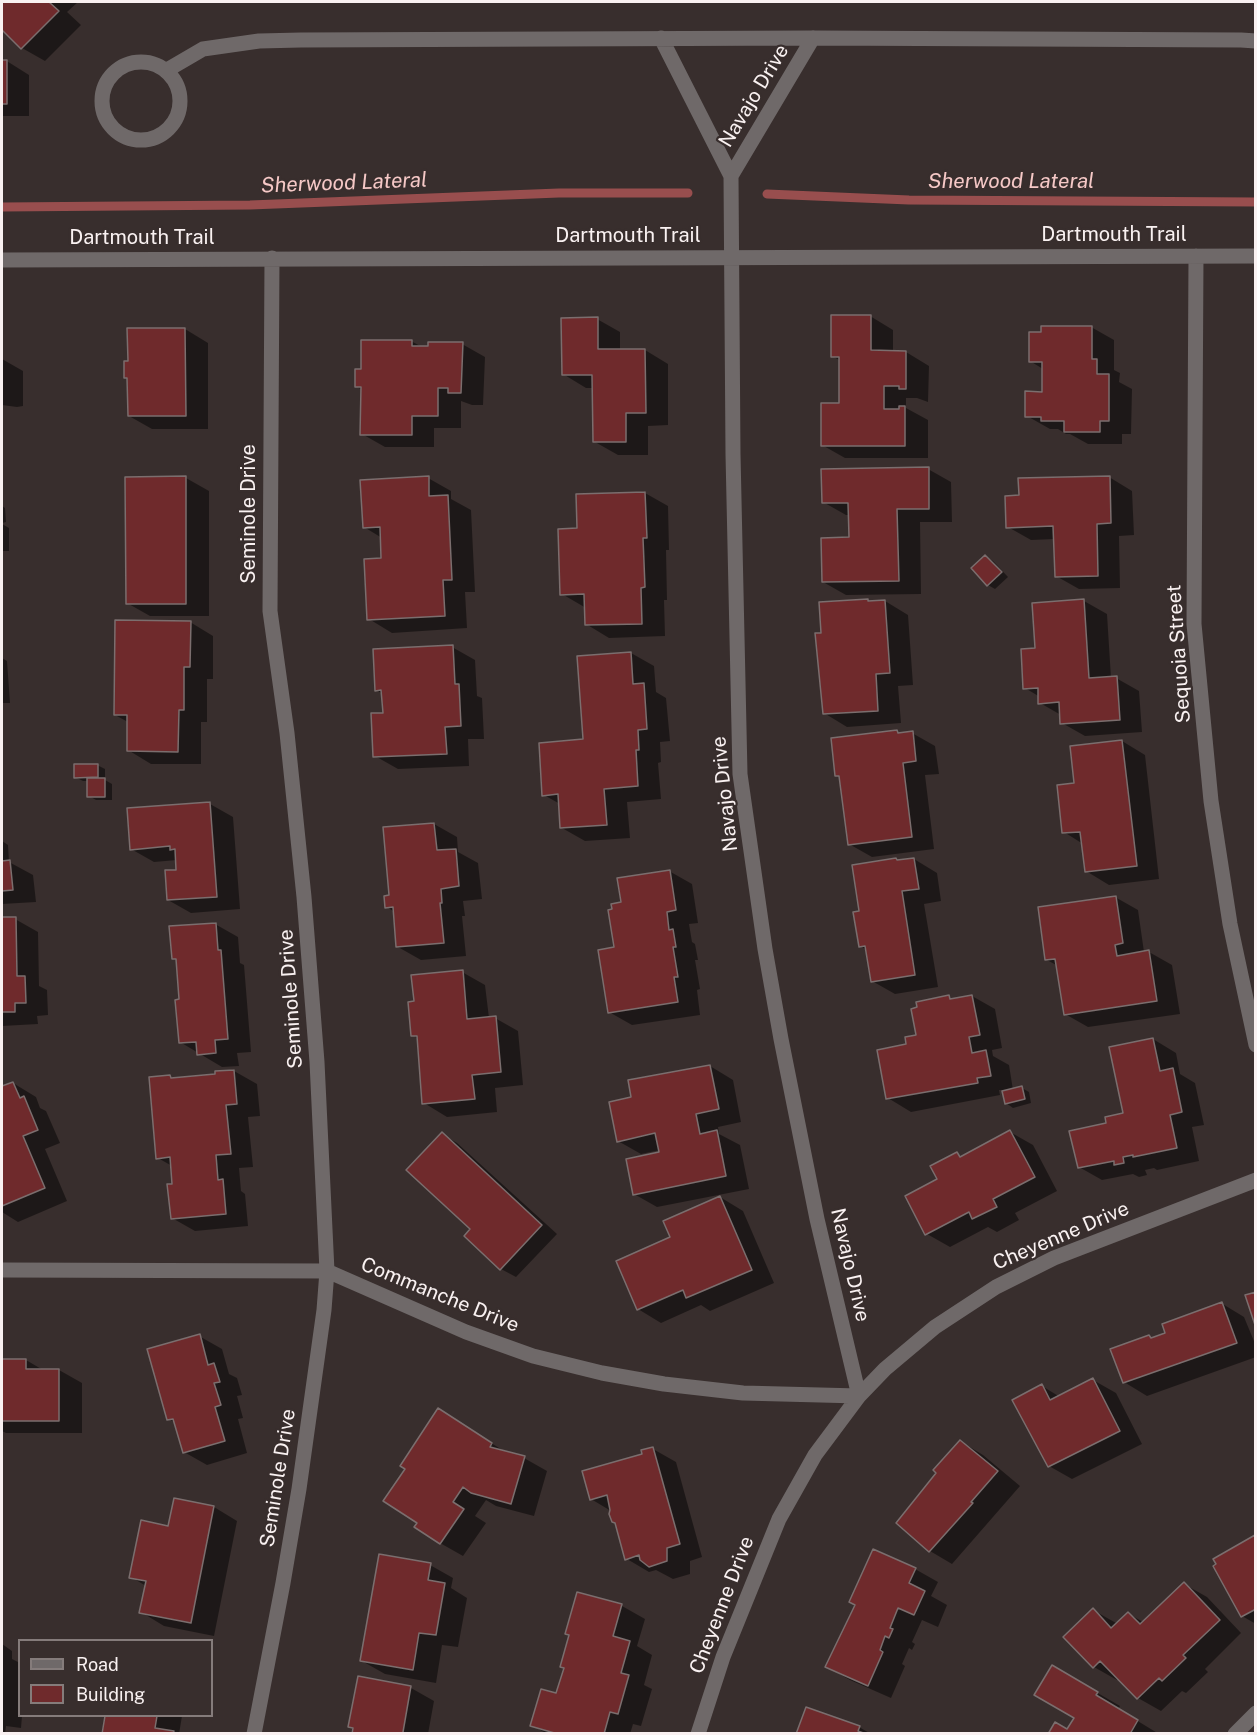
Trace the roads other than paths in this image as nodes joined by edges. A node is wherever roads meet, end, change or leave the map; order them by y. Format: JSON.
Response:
{"nodes":[{"id":1,"x":661,"y":38,"type":"junction"},
{"id":2,"x":813,"y":38,"type":"junction"},
{"id":3,"x":1256,"y":41,"type":"edge"},
{"id":4,"x":167,"y":70,"type":"junction"},
{"id":5,"x":731,"y":176,"type":"junction"},
{"id":6,"x":1196,"y":256,"type":"junction"},
{"id":7,"x":1256,"y":256,"type":"edge"},
{"id":8,"x":731,"y":257,"type":"junction"},
{"id":9,"x":272,"y":258,"type":"junction"},
{"id":10,"x":2,"y":260,"type":"edge"},
{"id":11,"x":1256,"y":1045,"type":"edge"},
{"id":12,"x":1256,"y":1180,"type":"edge"},
{"id":13,"x":2,"y":1270,"type":"edge"},
{"id":14,"x":327,"y":1271,"type":"junction"},
{"id":15,"x":859,"y":1396,"type":"junction"},
{"id":16,"x":1256,"y":1713,"type":"edge"},
{"id":17,"x":254,"y":1734,"type":"edge"},
{"id":18,"x":698,"y":1734,"type":"edge"},
{"id":19,"x":1235,"y":1734,"type":"edge"}],
"edges":[{"from":1,"to":2,"type":"street"},
{"from":1,"to":4,"type":"street"},
{"from":1,"to":5,"type":"street","name":"Navajo Drive"},
{"from":2,"to":3,"type":"street"},
{"from":2,"to":5,"type":"street","name":"Navajo Drive"},
{"from":4,"to":4,"type":"street"},
{"from":5,"to":8,"type":"street","name":"Navajo Drive"},
{"from":6,"to":7,"type":"street","name":"Dartmouth Trail"},
{"from":6,"to":8,"type":"street","name":"Dartmouth Trail"},
{"from":6,"to":11,"type":"street","name":"Sequoia Street"},
{"from":8,"to":9,"type":"street","name":"Dartmouth Trail"},
{"from":8,"to":15,"type":"street","name":"Navajo Drive"},
{"from":9,"to":10,"type":"street","name":"Dartmouth Trail"},
{"from":9,"to":14,"type":"street","name":"Seminole Drive"},
{"from":12,"to":15,"type":"street","name":"Cheyenne Drive"},
{"from":13,"to":14,"type":"street","name":"Commanche Drive"},
{"from":14,"to":15,"type":"street","name":"Commanche Drive"},
{"from":14,"to":17,"type":"street","name":"Seminole Drive"},
{"from":15,"to":18,"type":"street","name":"Cheyenne Drive"},
{"from":16,"to":19,"type":"street"}]}
